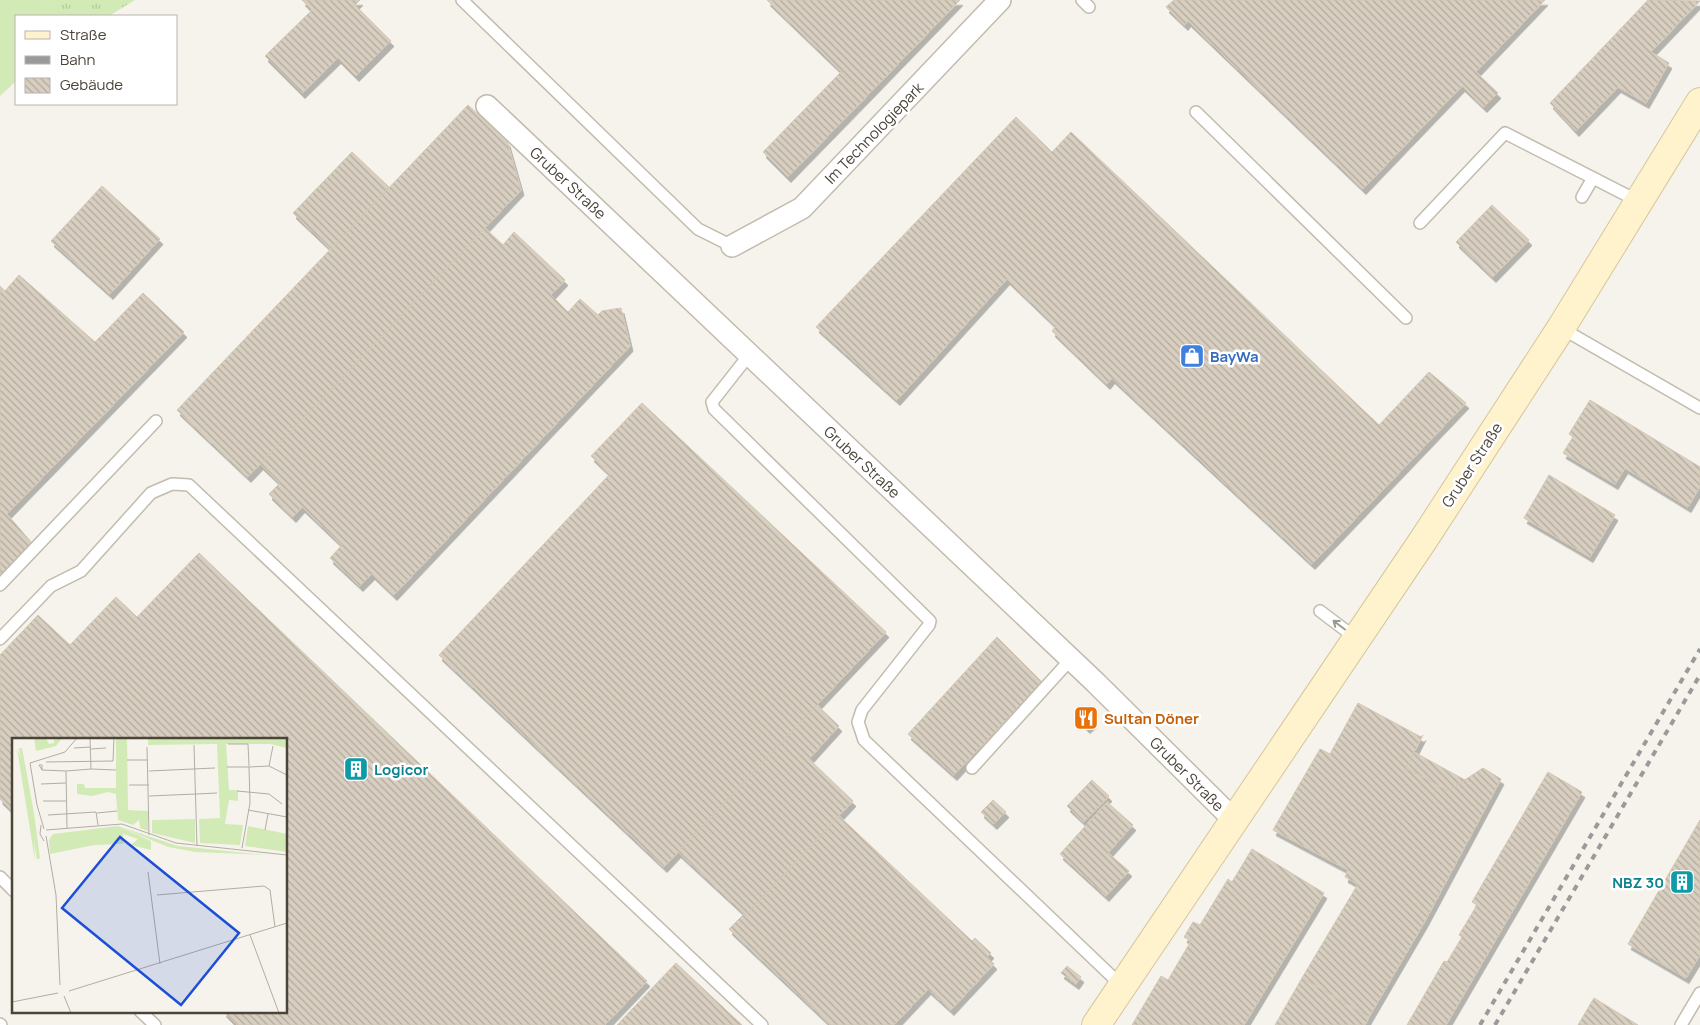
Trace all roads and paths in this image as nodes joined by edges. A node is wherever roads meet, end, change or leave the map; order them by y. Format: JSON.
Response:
{"nodes":[{"id":1,"x":462,"y":0,"type":"edge"},
{"id":2,"x":1000,"y":0,"type":"edge"},
{"id":3,"x":1700,"y":102,"type":"edge"},
{"id":4,"x":487,"y":106,"type":"dead end"},
{"id":5,"x":1196,"y":112,"type":"dead end"},
{"id":6,"x":1593,"y":178,"type":"junction"},
{"id":7,"x":1582,"y":197,"type":"dead end"},
{"id":8,"x":1638,"y":201,"type":"junction"},
{"id":9,"x":1420,"y":223,"type":"dead end"},
{"id":10,"x":732,"y":246,"type":"joint"},
{"id":11,"x":1406,"y":318,"type":"dead end"},
{"id":12,"x":1561,"y":328,"type":"junction"},
{"id":13,"x":749,"y":355,"type":"junction"},
{"id":14,"x":1700,"y":408,"type":"edge"},
{"id":15,"x":156,"y":422,"type":"dead end"},
{"id":16,"x":0,"y":585,"type":"edge"},
{"id":17,"x":1320,"y":611,"type":"dead end"},
{"id":18,"x":0,"y":639,"type":"edge"},
{"id":19,"x":1358,"y":639,"type":"junction"},
{"id":20,"x":1071,"y":659,"type":"junction"},
{"id":21,"x":972,"y":768,"type":"dead end"},
{"id":22,"x":1235,"y":820,"type":"junction"},
{"id":23,"x":0,"y":877,"type":"edge"},
{"id":24,"x":12,"y":889,"type":"edge"},
{"id":25,"x":1122,"y":986,"type":"junction"},
{"id":26,"x":1700,"y":993,"type":"edge"},
{"id":27,"x":141,"y":1012,"type":"edge"},
{"id":28,"x":155,"y":1025,"type":"edge"},
{"id":29,"x":762,"y":1025,"type":"edge"},
{"id":30,"x":1096,"y":1025,"type":"edge"},
{"id":31,"x":1681,"y":1025,"type":"edge"}],
"edges":[{"from":1,"to":10,"type":"lane"},
{"from":2,"to":10,"type":"street","name":"Im Technologiepark"},
{"from":3,"to":8,"type":"street","name":"Gruber Straße"},
{"from":4,"to":13,"type":"street","name":"Gruber Straße"},
{"from":5,"to":11,"type":"lane"},
{"from":6,"to":7,"type":"lane"},
{"from":6,"to":8,"type":"lane"},
{"from":6,"to":9,"type":"lane"},
{"from":8,"to":12,"type":"street","name":"Gruber Straße"},
{"from":12,"to":14,"type":"lane"},
{"from":12,"to":19,"type":"street","name":"Gruber Straße"},
{"from":13,"to":20,"type":"street","name":"Gruber Straße"},
{"from":13,"to":25,"type":"lane"},
{"from":15,"to":16,"type":"lane"},
{"from":19,"to":17,"type":"lane","one_way":true},
{"from":18,"to":29,"type":"lane"},
{"from":19,"to":22,"type":"street","name":"Gruber Straße"},
{"from":20,"to":21,"type":"lane"},
{"from":20,"to":22,"type":"street","name":"Gruber Straße"},
{"from":22,"to":25,"type":"street","name":"Gruber Straße"},
{"from":23,"to":24,"type":"lane"},
{"from":25,"to":30,"type":"street","name":"Gruber Straße"},
{"from":26,"to":31,"type":"lane"},
{"from":27,"to":28,"type":"lane"}]}
